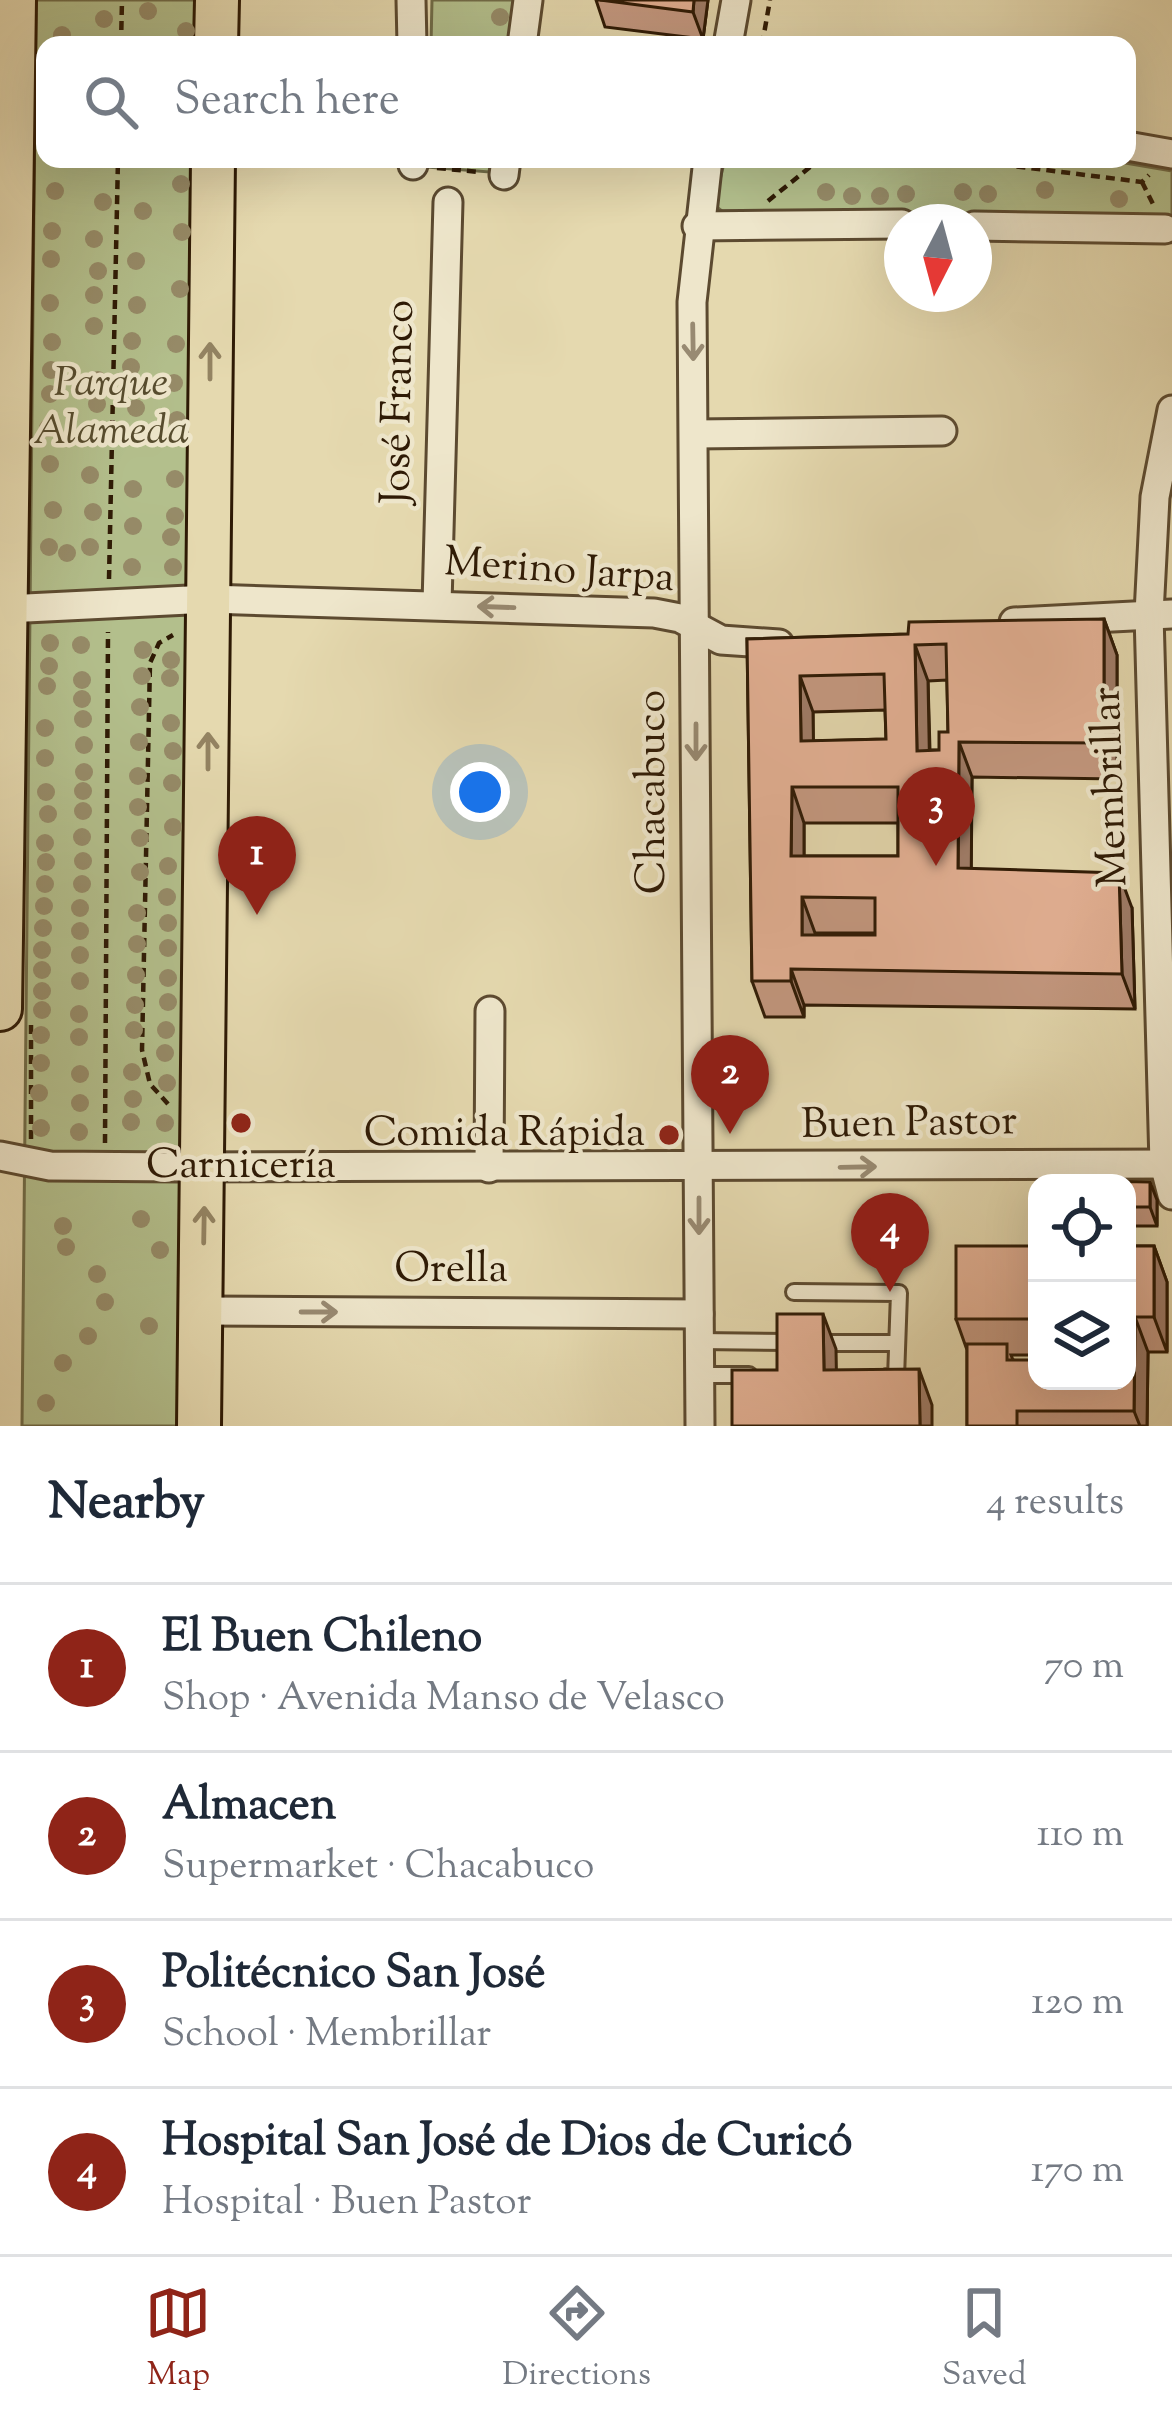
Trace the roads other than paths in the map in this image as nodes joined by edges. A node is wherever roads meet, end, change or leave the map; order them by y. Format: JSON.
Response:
{"nodes":[{"id":1,"x":217,"y":0,"type":"edge"},
{"id":2,"x":411,"y":0,"type":"edge"},
{"id":3,"x":528,"y":0,"type":"edge"},
{"id":4,"x":736,"y":0,"type":"edge"},
{"id":5,"x":9,"y":19,"type":"edge"},
{"id":6,"x":216,"y":36,"type":"edge"},
{"id":7,"x":412,"y":36,"type":"edge"},
{"id":8,"x":523,"y":36,"type":"edge"},
{"id":9,"x":730,"y":36,"type":"edge"},
{"id":10,"x":1136,"y":147,"type":"edge"},
{"id":11,"x":1171,"y":153,"type":"edge"},
{"id":12,"x":214,"y":168,"type":"edge"},
{"id":13,"x":707,"y":168,"type":"edge"},
{"id":14,"x":448,"y":202,"type":"dead end"},
{"id":15,"x":884,"y":224,"type":"edge"},
{"id":16,"x":698,"y":226,"type":"junction"},
{"id":17,"x":992,"y":226,"type":"edge"},
{"id":18,"x":1165,"y":229,"type":"dead end"},
{"id":19,"x":1172,"y":410,"type":"edge"},
{"id":20,"x":942,"y":430,"type":"dead end"},
{"id":21,"x":694,"y":434,"type":"junction"},
{"id":22,"x":437,"y":604,"type":"junction"},
{"id":23,"x":6,"y":609,"type":"junction"},
{"id":24,"x":1161,"y":614,"type":"edge"},
{"id":25,"x":209,"y":616,"type":"junction"},
{"id":26,"x":694,"y":625,"type":"junction"},
{"id":27,"x":977,"y":625,"type":"edge"},
{"id":28,"x":799,"y":643,"type":"edge"},
{"id":29,"x":0,"y":1009,"type":"edge"},
{"id":30,"x":490,"y":1010,"type":"dead end"},
{"id":31,"x":0,"y":1156,"type":"edge"},
{"id":32,"x":1168,"y":1164,"type":"edge"},
{"id":33,"x":205,"y":1167,"type":"junction"},
{"id":34,"x":489,"y":1168,"type":"junction"},
{"id":35,"x":698,"y":1169,"type":"junction"},
{"id":36,"x":1172,"y":1195,"type":"edge"},
{"id":37,"x":794,"y":1292,"type":"dead end"},
{"id":38,"x":202,"y":1311,"type":"junction"},
{"id":39,"x":699,"y":1328,"type":"junction"},
{"id":40,"x":898,"y":1343,"type":"junction"},
{"id":41,"x":761,"y":1375,"type":"edge"},
{"id":42,"x":700,"y":1376,"type":"junction"},
{"id":43,"x":876,"y":1377,"type":"edge"},
{"id":44,"x":199,"y":1426,"type":"edge"},
{"id":45,"x":700,"y":1426,"type":"edge"}],
"edges":[{"from":1,"to":6,"type":"main road"},
{"from":2,"to":7,"type":"street"},
{"from":3,"to":8,"type":"street"},
{"from":4,"to":9,"type":"street"},
{"from":5,"to":23,"type":"main road"},
{"from":10,"to":11,"type":"street"},
{"from":25,"to":12,"type":"main road","one_way":true},
{"from":13,"to":16,"type":"street","name":"Chacabuco"},
{"from":14,"to":22,"type":"street","name":"José Franco"},
{"from":15,"to":16,"type":"street"},
{"from":16,"to":21,"type":"street","name":"Chacabuco","one_way":true},
{"from":17,"to":18,"type":"street"},
{"from":19,"to":24,"type":"street","name":"Membrillar"},
{"from":20,"to":21,"type":"street"},
{"from":21,"to":26,"type":"street","name":"Chacabuco"},
{"from":22,"to":25,"type":"street","name":"Merino Jarpa"},
{"from":26,"to":22,"type":"street","name":"Merino Jarpa","one_way":true},
{"from":23,"to":25,"type":"street","name":"Merino Jarpa"},
{"from":23,"to":29,"type":"main road"},
{"from":24,"to":27,"type":"street"},
{"from":24,"to":32,"type":"street","name":"Membrillar"},
{"from":33,"to":25,"type":"main road","one_way":true},
{"from":26,"to":28,"type":"street","name":"Merino Jarpa"},
{"from":26,"to":35,"type":"street","name":"Chacabuco","one_way":true},
{"from":30,"to":34,"type":"street"},
{"from":31,"to":33,"type":"street","name":"Buen Pastor"},
{"from":35,"to":32,"type":"street","name":"Buen Pastor","one_way":true},
{"from":32,"to":36,"type":"street","name":"Membrillar"},
{"from":33,"to":34,"type":"street","name":"Buen Pastor"},
{"from":38,"to":33,"type":"main road","one_way":true},
{"from":34,"to":35,"type":"street","name":"Buen Pastor"},
{"from":35,"to":39,"type":"street","name":"Chacabuco","one_way":true},
{"from":37,"to":40,"type":"lane"},
{"from":38,"to":39,"type":"street","name":"Orella","one_way":true},
{"from":38,"to":44,"type":"main road"},
{"from":39,"to":40,"type":"lane"},
{"from":39,"to":42,"type":"street","name":"Chacabuco"},
{"from":40,"to":43,"type":"lane"},
{"from":41,"to":42,"type":"lane"},
{"from":42,"to":45,"type":"street","name":"Chacabuco"}]}
